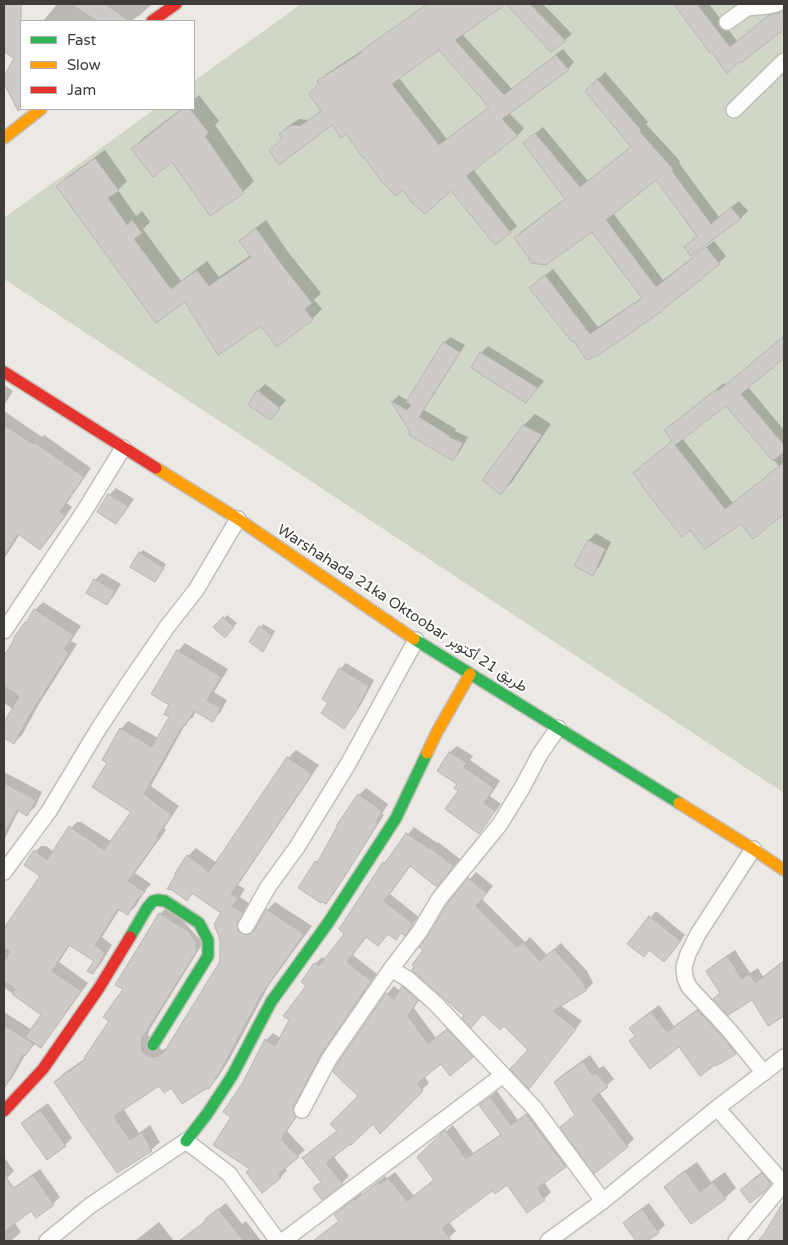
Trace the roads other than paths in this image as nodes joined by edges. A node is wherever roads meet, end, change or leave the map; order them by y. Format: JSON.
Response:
{"nodes":[{"id":1,"x":176,"y":4,"type":"edge"},
{"id":2,"x":777,"y":4,"type":"edge"},
{"id":3,"x":153,"y":20,"type":"edge"},
{"id":4,"x":727,"y":22,"type":"dead end"},
{"id":5,"x":784,"y":61,"type":"edge"},
{"id":6,"x":40,"y":110,"type":"edge"},
{"id":7,"x":734,"y":110,"type":"dead end"},
{"id":8,"x":4,"y":138,"type":"edge"},
{"id":9,"x":4,"y":372,"type":"edge"},
{"id":10,"x":124,"y":448,"type":"junction"},
{"id":11,"x":238,"y":519,"type":"junction"},
{"id":12,"x":4,"y":631,"type":"edge"},
{"id":13,"x":416,"y":640,"type":"junction"},
{"id":14,"x":470,"y":674,"type":"junction"},
{"id":15,"x":558,"y":728,"type":"junction"},
{"id":16,"x":753,"y":849,"type":"junction"},
{"id":17,"x":784,"y":870,"type":"edge"},
{"id":18,"x":4,"y":872,"type":"edge"},
{"id":19,"x":246,"y":926,"type":"dead end"},
{"id":20,"x":391,"y":969,"type":"junction"},
{"id":21,"x":153,"y":1045,"type":"dead end"},
{"id":22,"x":784,"y":1057,"type":"edge"},
{"id":23,"x":764,"y":1073,"type":"junction"},
{"id":24,"x":503,"y":1075,"type":"junction"},
{"id":25,"x":717,"y":1108,"type":"junction"},
{"id":26,"x":302,"y":1110,"type":"dead end"},
{"id":27,"x":4,"y":1111,"type":"edge"},
{"id":28,"x":186,"y":1141,"type":"junction"},
{"id":29,"x":784,"y":1183,"type":"edge"},
{"id":30,"x":603,"y":1201,"type":"junction"},
{"id":31,"x":47,"y":1241,"type":"edge"},
{"id":32,"x":278,"y":1241,"type":"edge"},
{"id":33,"x":283,"y":1241,"type":"edge"},
{"id":34,"x":548,"y":1241,"type":"edge"},
{"id":35,"x":736,"y":1241,"type":"edge"}],
"edges":[{"from":1,"to":3,"type":"main road"},
{"from":2,"to":4,"type":"street"},
{"from":5,"to":7,"type":"street"},
{"from":6,"to":8,"type":"main road"},
{"from":9,"to":10,"type":"main road","name":"Warshahada 21ka Oktoobar طريق 21 أكتوبر"},
{"from":10,"to":11,"type":"main road","name":"Warshahada 21ka Oktoobar طريق 21 أكتوبر"},
{"from":10,"to":12,"type":"street"},
{"from":11,"to":13,"type":"main road","name":"Warshahada 21ka Oktoobar طريق 21 أكتوبر"},
{"from":11,"to":18,"type":"street"},
{"from":13,"to":14,"type":"main road","name":"Warshahada 21ka Oktoobar طريق 21 أكتوبر"},
{"from":13,"to":19,"type":"street"},
{"from":14,"to":15,"type":"main road","name":"Warshahada 21ka Oktoobar طريق 21 أكتوبر"},
{"from":14,"to":28,"type":"main road"},
{"from":15,"to":16,"type":"main road","name":"Warshahada 21ka Oktoobar طريق 21 أكتوبر"},
{"from":15,"to":20,"type":"street"},
{"from":16,"to":17,"type":"main road","name":"Warshahada 21ka Oktoobar طريق 21 أكتوبر"},
{"from":16,"to":23,"type":"street"},
{"from":20,"to":24,"type":"street"},
{"from":20,"to":26,"type":"street"},
{"from":21,"to":27,"type":"main road"},
{"from":22,"to":23,"type":"street"},
{"from":23,"to":25,"type":"street"},
{"from":24,"to":30,"type":"street"},
{"from":24,"to":33,"type":"street"},
{"from":25,"to":29,"type":"street"},
{"from":25,"to":30,"type":"street"},
{"from":28,"to":31,"type":"street"},
{"from":28,"to":32,"type":"street"},
{"from":29,"to":35,"type":"street"},
{"from":30,"to":34,"type":"street"}]}
